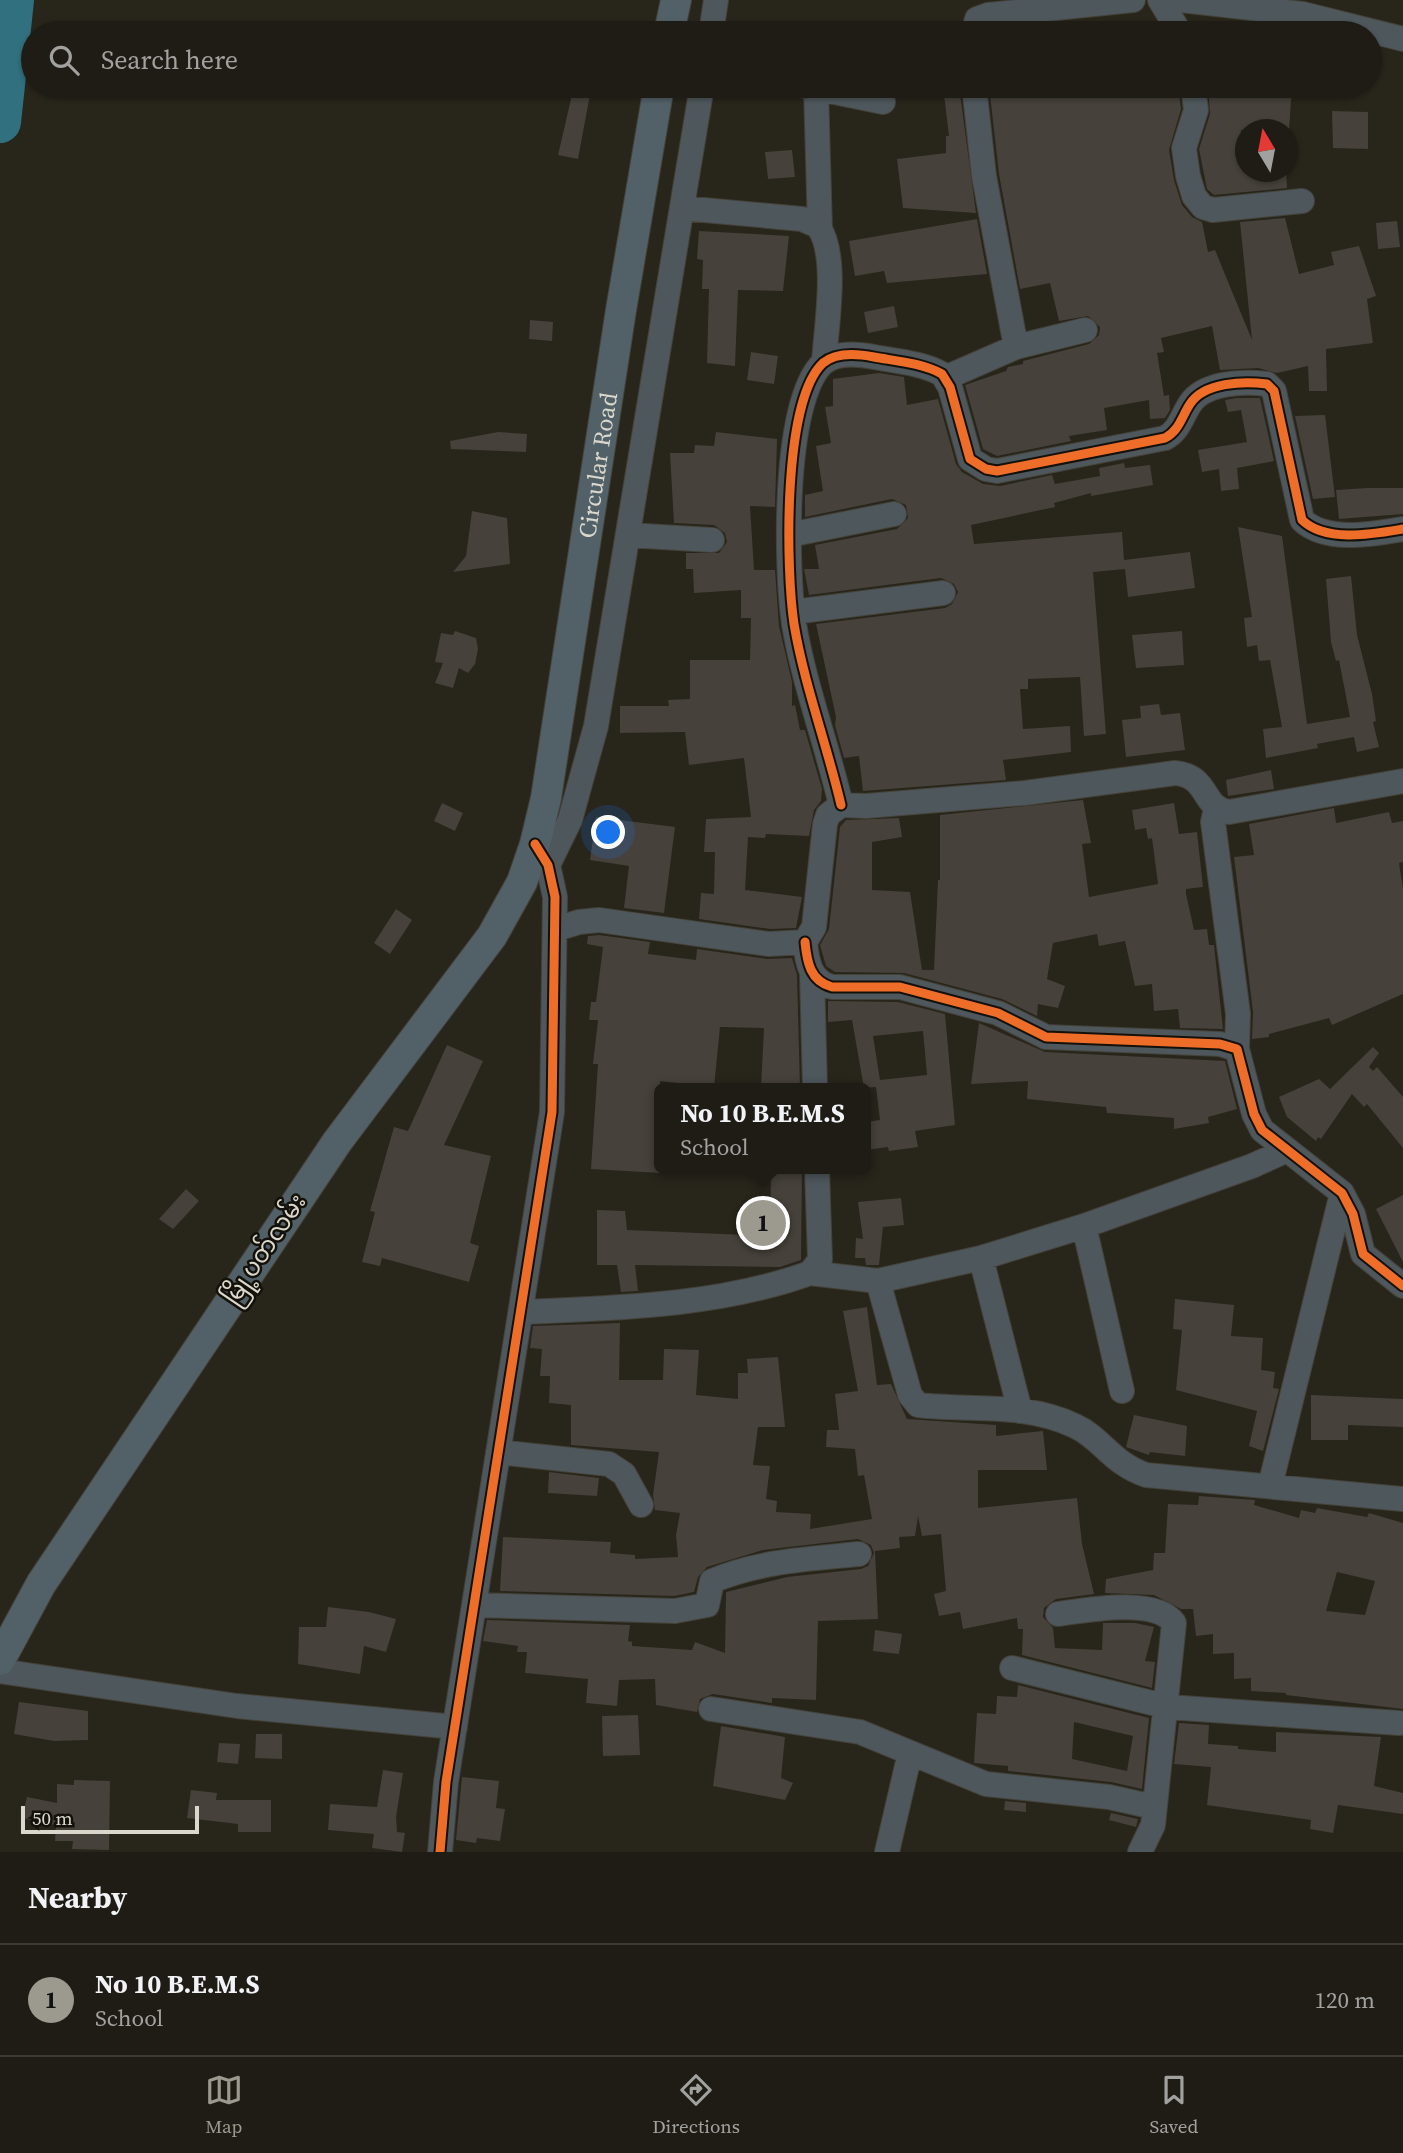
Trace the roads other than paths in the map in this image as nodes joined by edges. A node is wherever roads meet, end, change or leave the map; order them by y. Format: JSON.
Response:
{"nodes":[{"id":1,"x":676,"y":0,"type":"edge"},
{"id":2,"x":716,"y":0,"type":"edge"},
{"id":3,"x":1133,"y":0,"type":"edge"},
{"id":4,"x":1160,"y":0,"type":"edge"},
{"id":5,"x":1181,"y":0,"type":"edge"},
{"id":6,"x":672,"y":21,"type":"edge"},
{"id":7,"x":713,"y":21,"type":"edge"},
{"id":8,"x":976,"y":21,"type":"edge"},
{"id":9,"x":1173,"y":21,"type":"edge"},
{"id":10,"x":1331,"y":21,"type":"edge"},
{"id":11,"x":1382,"y":34,"type":"edge"},
{"id":12,"x":1403,"y":39,"type":"edge"},
{"id":13,"x":657,"y":98,"type":"edge"},
{"id":14,"x":700,"y":98,"type":"edge"},
{"id":15,"x":812,"y":98,"type":"edge"},
{"id":16,"x":864,"y":98,"type":"edge"},
{"id":17,"x":975,"y":98,"type":"edge"},
{"id":18,"x":1194,"y":98,"type":"edge"},
{"id":19,"x":883,"y":102,"type":"dead end"},
{"id":20,"x":1302,"y":201,"type":"dead end"},
{"id":21,"x":682,"y":208,"type":"junction"},
{"id":22,"x":820,"y":230,"type":"junction"},
{"id":23,"x":1085,"y":330,"type":"dead end"},
{"id":24,"x":1016,"y":347,"type":"junction"},
{"id":25,"x":824,"y":362,"type":"junction"},
{"id":26,"x":945,"y":378,"type":"junction"},
{"id":27,"x":894,"y":514,"type":"dead end"},
{"id":28,"x":1403,"y":530,"type":"edge"},
{"id":29,"x":628,"y":535,"type":"junction"},
{"id":30,"x":789,"y":535,"type":"junction"},
{"id":31,"x":712,"y":540,"type":"dead end"},
{"id":32,"x":943,"y":593,"type":"dead end"},
{"id":33,"x":793,"y":612,"type":"junction"},
{"id":34,"x":1403,"y":780,"type":"edge"},
{"id":35,"x":841,"y":805,"type":"junction"},
{"id":36,"x":1216,"y":808,"type":"junction"},
{"id":37,"x":542,"y":855,"type":"junction"},
{"id":38,"x":556,"y":929,"type":"junction"},
{"id":39,"x":805,"y":942,"type":"junction"},
{"id":40,"x":812,"y":973,"type":"junction"},
{"id":41,"x":1237,"y":1049,"type":"junction"},
{"id":42,"x":815,"y":1083,"type":"edge"},
{"id":43,"x":1285,"y":1151,"type":"junction"},
{"id":44,"x":817,"y":1174,"type":"edge"},
{"id":45,"x":1342,"y":1193,"type":"junction"},
{"id":46,"x":1084,"y":1227,"type":"junction"},
{"id":47,"x":981,"y":1258,"type":"junction"},
{"id":48,"x":810,"y":1273,"type":"junction"},
{"id":49,"x":878,"y":1281,"type":"junction"},
{"id":50,"x":1403,"y":1286,"type":"edge"},
{"id":51,"x":522,"y":1312,"type":"junction"},
{"id":52,"x":1122,"y":1391,"type":"dead end"},
{"id":53,"x":1020,"y":1411,"type":"junction"},
{"id":54,"x":498,"y":1452,"type":"junction"},
{"id":55,"x":1270,"y":1486,"type":"junction"},
{"id":56,"x":1403,"y":1499,"type":"edge"},
{"id":57,"x":641,"y":1506,"type":"dead end"},
{"id":58,"x":859,"y":1554,"type":"dead end"},
{"id":59,"x":474,"y":1605,"type":"junction"},
{"id":60,"x":1058,"y":1614,"type":"dead end"},
{"id":61,"x":0,"y":1660,"type":"edge"},
{"id":62,"x":1012,"y":1668,"type":"dead end"},
{"id":63,"x":0,"y":1671,"type":"edge"},
{"id":64,"x":1168,"y":1707,"type":"junction"},
{"id":65,"x":711,"y":1709,"type":"dead end"},
{"id":66,"x":1399,"y":1723,"type":"dead end"},
{"id":67,"x":455,"y":1727,"type":"junction"},
{"id":68,"x":910,"y":1753,"type":"junction"},
{"id":69,"x":1154,"y":1807,"type":"junction"},
{"id":70,"x":440,"y":1852,"type":"edge"},
{"id":71,"x":887,"y":1852,"type":"edge"},
{"id":72,"x":1140,"y":1852,"type":"edge"}],
"edges":[{"from":1,"to":6,"type":"main road"},
{"from":2,"to":7,"type":"street"},
{"from":3,"to":8,"type":"street"},
{"from":4,"to":9,"type":"street"},
{"from":5,"to":10,"type":"street"},
{"from":11,"to":12,"type":"street"},
{"from":13,"to":37,"type":"main road","name":"Circular Road"},
{"from":14,"to":21,"type":"street"},
{"from":15,"to":22,"type":"street"},
{"from":16,"to":19,"type":"street"},
{"from":17,"to":24,"type":"street"},
{"from":18,"to":20,"type":"street"},
{"from":21,"to":22,"type":"street"},
{"from":21,"to":29,"type":"street"},
{"from":22,"to":25,"type":"street"},
{"from":23,"to":24,"type":"street"},
{"from":24,"to":26,"type":"street"},
{"from":25,"to":26,"type":"street"},
{"from":25,"to":30,"type":"street"},
{"from":26,"to":28,"type":"street"},
{"from":27,"to":30,"type":"street"},
{"from":29,"to":31,"type":"street"},
{"from":29,"to":37,"type":"street"},
{"from":30,"to":33,"type":"street"},
{"from":32,"to":33,"type":"street"},
{"from":33,"to":35,"type":"street"},
{"from":34,"to":36,"type":"street"},
{"from":35,"to":36,"type":"street"},
{"from":35,"to":39,"type":"street"},
{"from":36,"to":41,"type":"street"},
{"from":37,"to":38,"type":"street"},
{"from":37,"to":61,"type":"main road","name":"မြို့ပတ်လမ်း"},
{"from":38,"to":39,"type":"street"},
{"from":38,"to":51,"type":"street"},
{"from":39,"to":40,"type":"street"},
{"from":40,"to":41,"type":"street"},
{"from":40,"to":42,"type":"street"},
{"from":41,"to":43,"type":"street"},
{"from":43,"to":45,"type":"street"},
{"from":43,"to":46,"type":"street"},
{"from":44,"to":48,"type":"street"},
{"from":45,"to":50,"type":"street"},
{"from":45,"to":55,"type":"street"},
{"from":46,"to":47,"type":"street"},
{"from":46,"to":52,"type":"street"},
{"from":47,"to":49,"type":"street"},
{"from":47,"to":53,"type":"street"},
{"from":48,"to":49,"type":"street"},
{"from":48,"to":51,"type":"street"},
{"from":49,"to":53,"type":"street"},
{"from":51,"to":54,"type":"street"},
{"from":53,"to":55,"type":"street"},
{"from":54,"to":57,"type":"street"},
{"from":54,"to":59,"type":"street"},
{"from":55,"to":56,"type":"street"},
{"from":58,"to":59,"type":"street"},
{"from":59,"to":67,"type":"street"},
{"from":60,"to":64,"type":"street"},
{"from":62,"to":64,"type":"street"},
{"from":63,"to":67,"type":"street"},
{"from":64,"to":66,"type":"street"},
{"from":64,"to":69,"type":"street"},
{"from":65,"to":68,"type":"street"},
{"from":67,"to":70,"type":"street"},
{"from":68,"to":69,"type":"street"},
{"from":68,"to":71,"type":"street"},
{"from":69,"to":72,"type":"street"}]}
